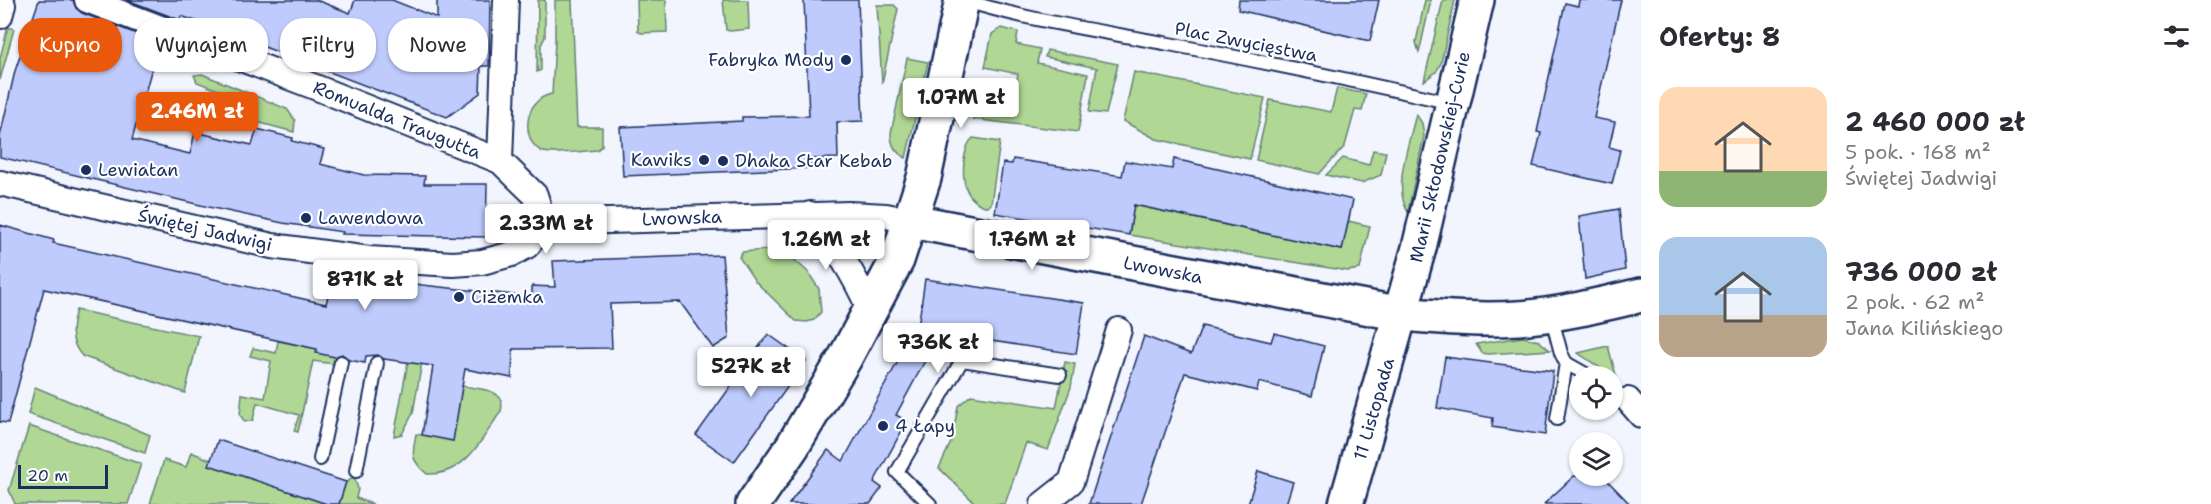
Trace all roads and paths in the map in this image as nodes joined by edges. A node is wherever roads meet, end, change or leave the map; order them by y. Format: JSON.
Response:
{"nodes":[{"id":1,"x":87,"y":0,"type":"edge"},
{"id":2,"x":506,"y":0,"type":"edge"},
{"id":3,"x":963,"y":0,"type":"edge"},
{"id":4,"x":1477,"y":0,"type":"edge"},
{"id":5,"x":1452,"y":104,"type":"junction"},
{"id":6,"x":500,"y":161,"type":"junction"},
{"id":7,"x":0,"y":183,"type":"edge"},
{"id":8,"x":810,"y":214,"type":"junction"},
{"id":9,"x":911,"y":221,"type":"junction"},
{"id":10,"x":540,"y":223,"type":"junction"},
{"id":11,"x":1641,"y":295,"type":"edge"},
{"id":12,"x":870,"y":310,"type":"junction"},
{"id":13,"x":1402,"y":314,"type":"junction"},
{"id":14,"x":1551,"y":314,"type":"junction"},
{"id":15,"x":1119,"y":330,"type":"dead end"},
{"id":16,"x":340,"y":362,"type":"dead end"},
{"id":17,"x":377,"y":363,"type":"dead end"},
{"id":18,"x":1566,"y":363,"type":"junction"},
{"id":19,"x":1571,"y":366,"type":"edge"},
{"id":20,"x":1060,"y":375,"type":"dead end"},
{"id":21,"x":1557,"y":419,"type":"dead end"},
{"id":22,"x":320,"y":459,"type":"dead end"},
{"id":23,"x":356,"y":471,"type":"dead end"},
{"id":24,"x":753,"y":504,"type":"edge"},
{"id":25,"x":930,"y":504,"type":"edge"},
{"id":26,"x":1043,"y":504,"type":"edge"},
{"id":27,"x":1346,"y":504,"type":"edge"}],
"edges":[{"from":1,"to":6,"type":"street","name":"Romualda Traugutta"},
{"from":2,"to":6,"type":"street"},
{"from":3,"to":5,"type":"lane","name":"Plac Zwycięstwa"},
{"from":3,"to":9,"type":"street"},
{"from":4,"to":5,"type":"street","name":"Marii Skłodowskiej-Curie"},
{"from":5,"to":13,"type":"street","name":"Marii Skłodowskiej-Curie"},
{"from":6,"to":10,"type":"street","name":"Romualda Traugutta"},
{"from":7,"to":10,"type":"street","name":"Świętej Jadwigi"},
{"from":8,"to":9,"type":"street","name":"Lwowska"},
{"from":8,"to":10,"type":"street","name":"Lwowska"},
{"from":8,"to":12,"type":"street"},
{"from":9,"to":12,"type":"street"},
{"from":9,"to":13,"type":"street","name":"Lwowska"},
{"from":11,"to":14,"type":"street","name":"Lwowska"},
{"from":12,"to":24,"type":"street"},
{"from":13,"to":14,"type":"street","name":"Lwowska"},
{"from":13,"to":27,"type":"street","name":"11 Listopada"},
{"from":14,"to":18,"type":"lane"},
{"from":15,"to":26,"type":"street"},
{"from":16,"to":22,"type":"lane"},
{"from":17,"to":23,"type":"lane"},
{"from":18,"to":19,"type":"lane"},
{"from":18,"to":21,"type":"lane"},
{"from":20,"to":25,"type":"lane"}]}
